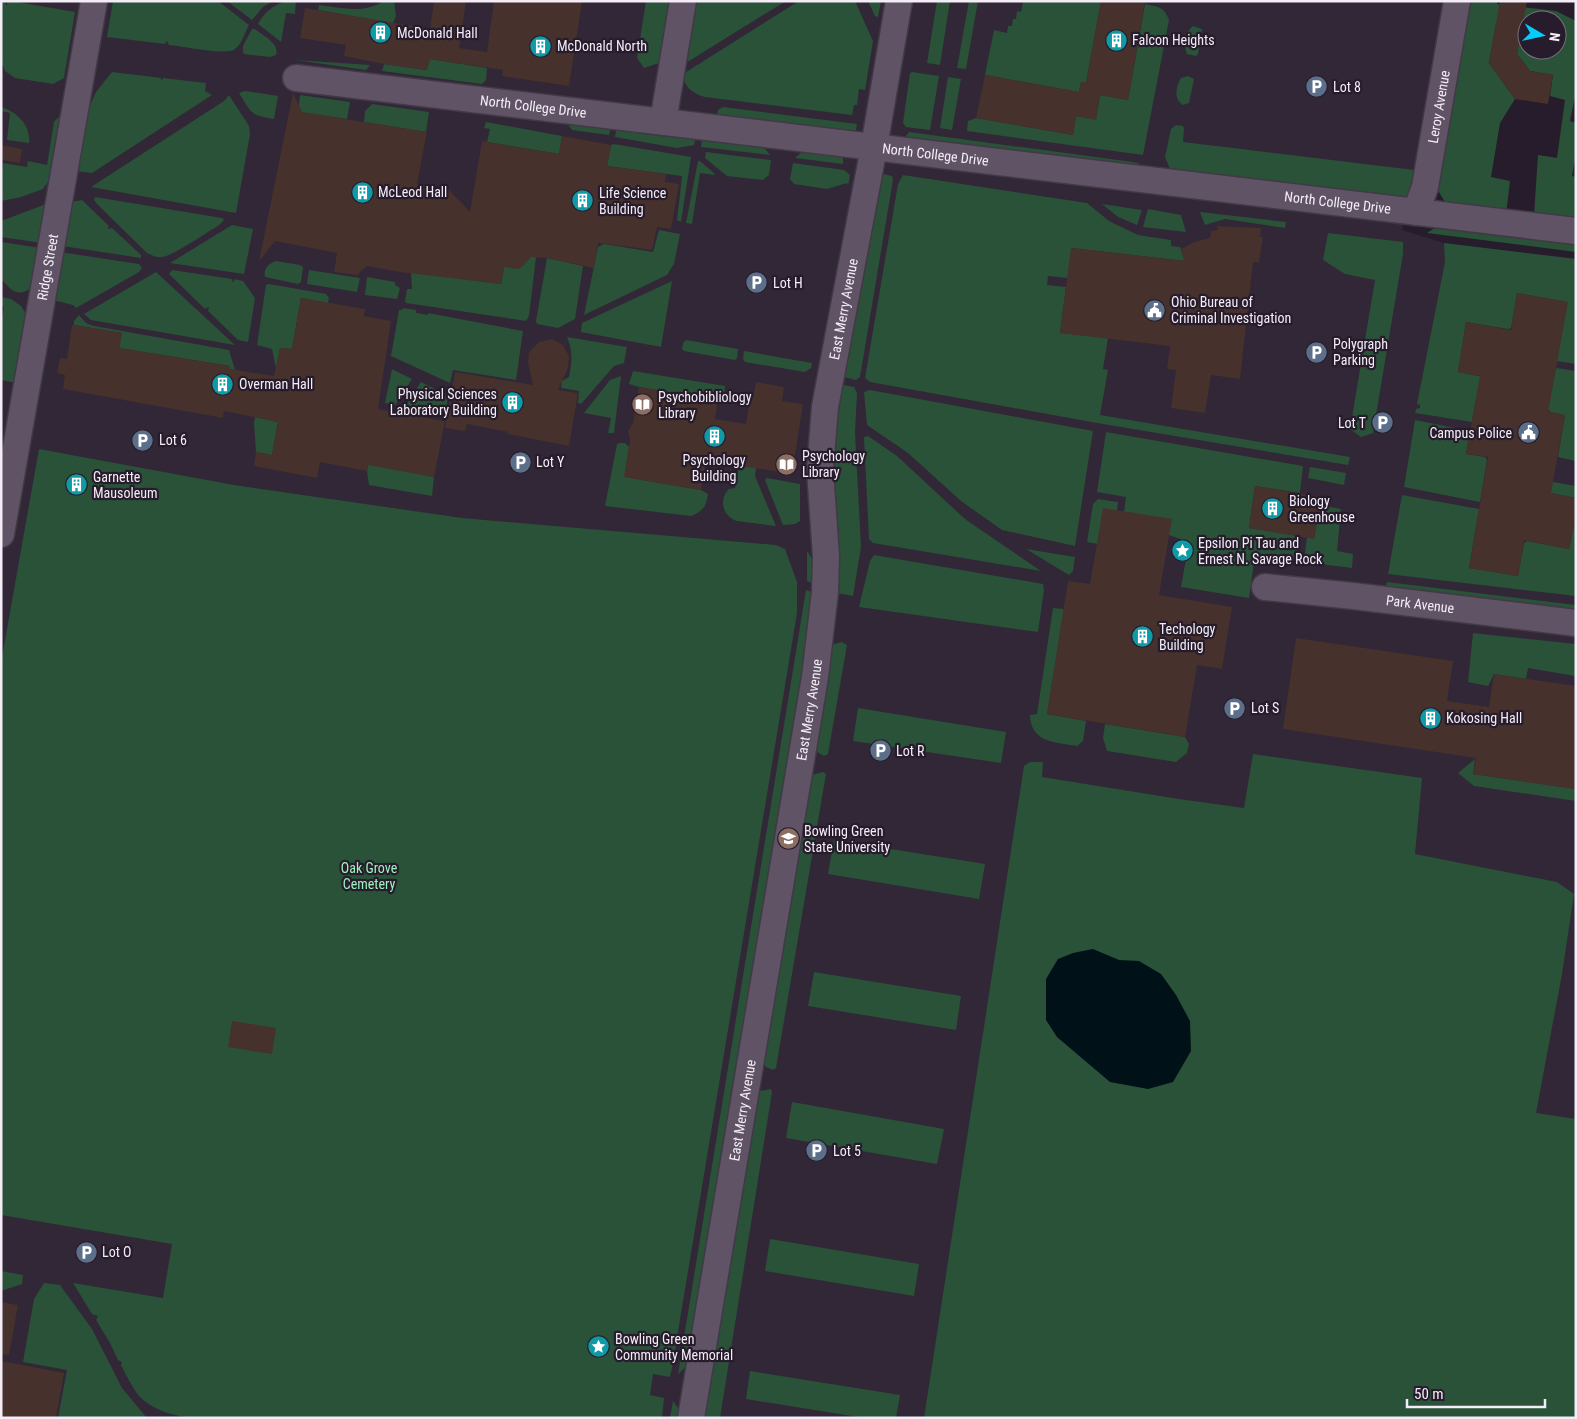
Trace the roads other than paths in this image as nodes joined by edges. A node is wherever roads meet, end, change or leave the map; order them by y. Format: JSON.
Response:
{"nodes":[{"id":1,"x":94,"y":1,"type":"edge"},
{"id":2,"x":683,"y":1,"type":"edge"},
{"id":3,"x":899,"y":1,"type":"edge"},
{"id":4,"x":1457,"y":1,"type":"edge"},
{"id":5,"x":296,"y":78,"type":"dead end"},
{"id":6,"x":663,"y":122,"type":"junction"},
{"id":7,"x":874,"y":147,"type":"junction"},
{"id":8,"x":1416,"y":212,"type":"junction"},
{"id":9,"x":1576,"y":231,"type":"edge"},
{"id":10,"x":1,"y":534,"type":"edge"},
{"id":11,"x":1264,"y":587,"type":"dead end"},
{"id":12,"x":1576,"y":623,"type":"edge"},
{"id":13,"x":691,"y":1418,"type":"edge"}],
"edges":[{"from":1,"to":10,"type":"street","name":"Ridge Street"},
{"from":2,"to":6,"type":"street"},
{"from":3,"to":7,"type":"street","name":"East Merry Avenue"},
{"from":4,"to":8,"type":"street","name":"Leroy Avenue"},
{"from":5,"to":6,"type":"street","name":"North College Drive"},
{"from":6,"to":7,"type":"street","name":"North College Drive"},
{"from":7,"to":8,"type":"street","name":"North College Drive"},
{"from":7,"to":13,"type":"street","name":"East Merry Avenue"},
{"from":8,"to":9,"type":"street","name":"North College Drive"},
{"from":11,"to":12,"type":"street","name":"Park Avenue"}]}
